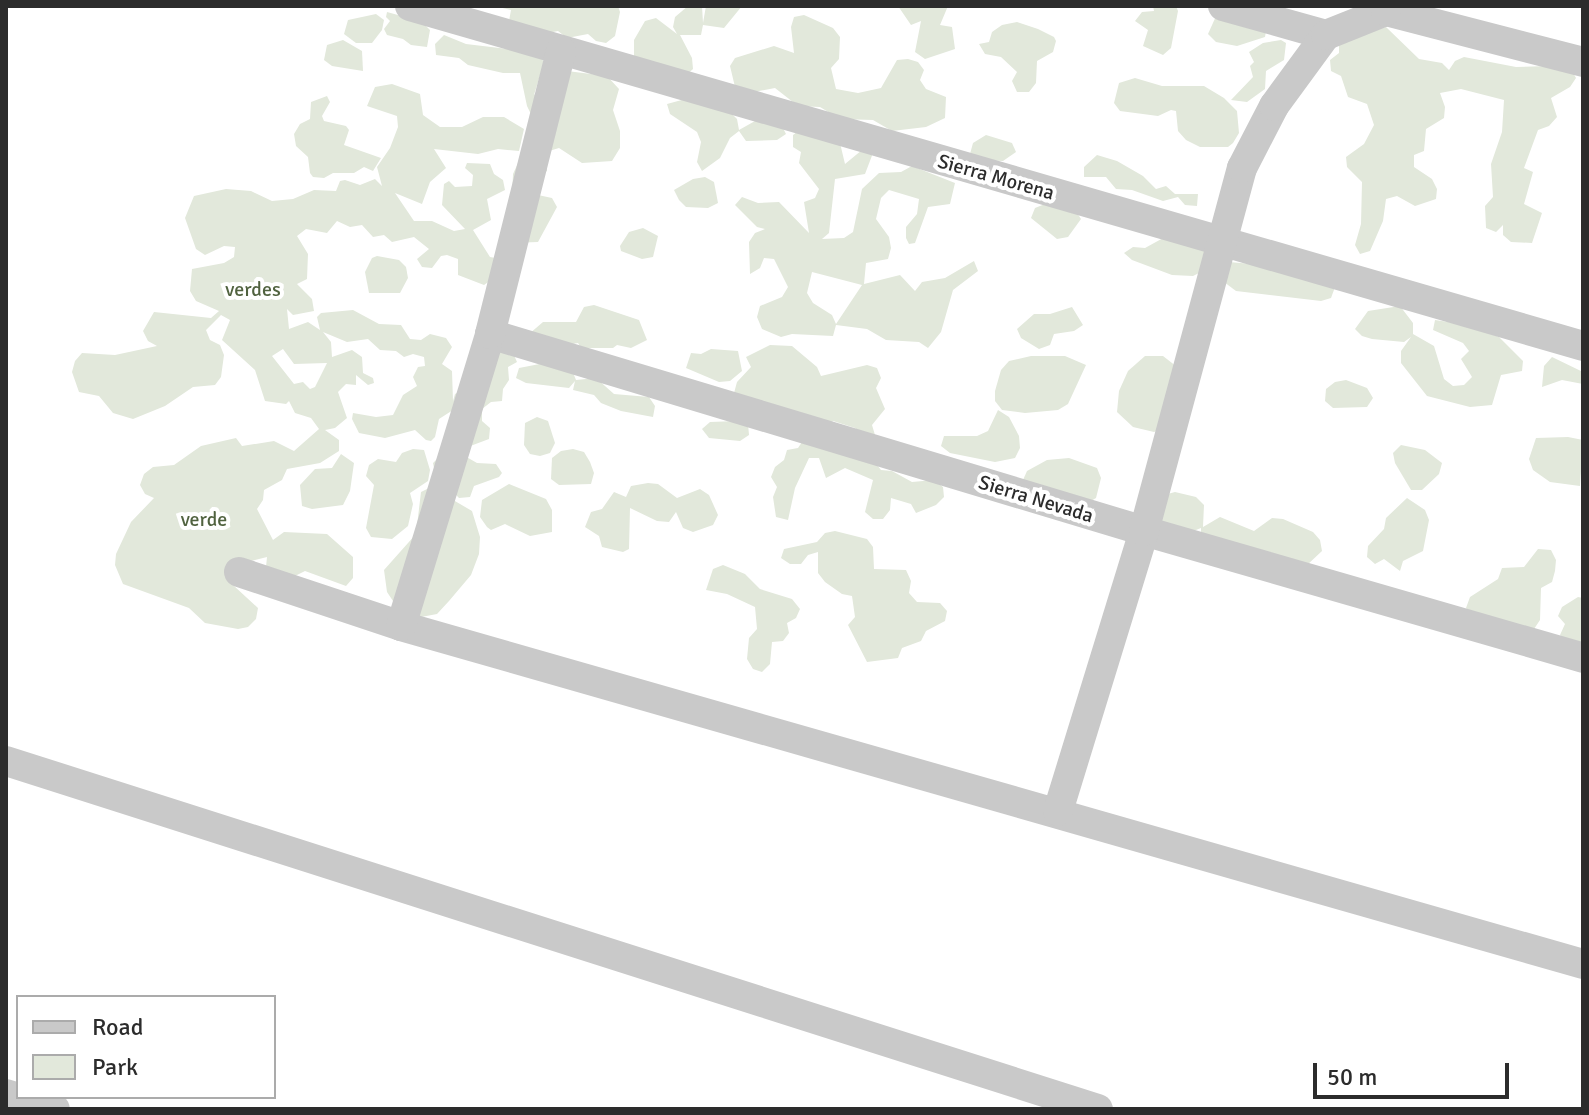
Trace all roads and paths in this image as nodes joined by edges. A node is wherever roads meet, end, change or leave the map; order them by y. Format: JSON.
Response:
{"nodes":[{"id":1,"x":410,"y":6,"type":"edge"},
{"id":2,"x":1223,"y":6,"type":"edge"},
{"id":3,"x":1386,"y":8,"type":"edge"},
{"id":4,"x":1326,"y":35,"type":"junction"},
{"id":5,"x":561,"y":51,"type":"junction"},
{"id":6,"x":1583,"y":62,"type":"edge"},
{"id":7,"x":1221,"y":242,"type":"junction"},
{"id":8,"x":490,"y":334,"type":"junction"},
{"id":9,"x":1583,"y":346,"type":"edge"},
{"id":10,"x":1144,"y":531,"type":"junction"},
{"id":11,"x":239,"y":572,"type":"dead end"},
{"id":12,"x":401,"y":626,"type":"junction"},
{"id":13,"x":1583,"y":658,"type":"edge"},
{"id":14,"x":6,"y":761,"type":"edge"},
{"id":15,"x":1058,"y":811,"type":"junction"},
{"id":16,"x":1583,"y":964,"type":"edge"},
{"id":17,"x":22,"y":1099,"type":"edge"},
{"id":18,"x":55,"y":1109,"type":"edge"},
{"id":19,"x":1098,"y":1109,"type":"edge"}],
"edges":[{"from":1,"to":5,"type":"street","name":"Sierra Morena"},
{"from":2,"to":4,"type":"street"},
{"from":3,"to":4,"type":"street"},
{"from":3,"to":6,"type":"street"},
{"from":4,"to":7,"type":"street"},
{"from":5,"to":7,"type":"street","name":"Sierra Morena"},
{"from":5,"to":8,"type":"street"},
{"from":7,"to":9,"type":"street","name":"Sierra Morena"},
{"from":7,"to":10,"type":"street"},
{"from":8,"to":10,"type":"street","name":"Sierra Nevada"},
{"from":8,"to":12,"type":"street"},
{"from":10,"to":13,"type":"street","name":"Sierra Nevada"},
{"from":10,"to":15,"type":"street"},
{"from":11,"to":12,"type":"street"},
{"from":12,"to":15,"type":"street"},
{"from":14,"to":19,"type":"street"},
{"from":15,"to":16,"type":"street"},
{"from":17,"to":18,"type":"street"}]}
